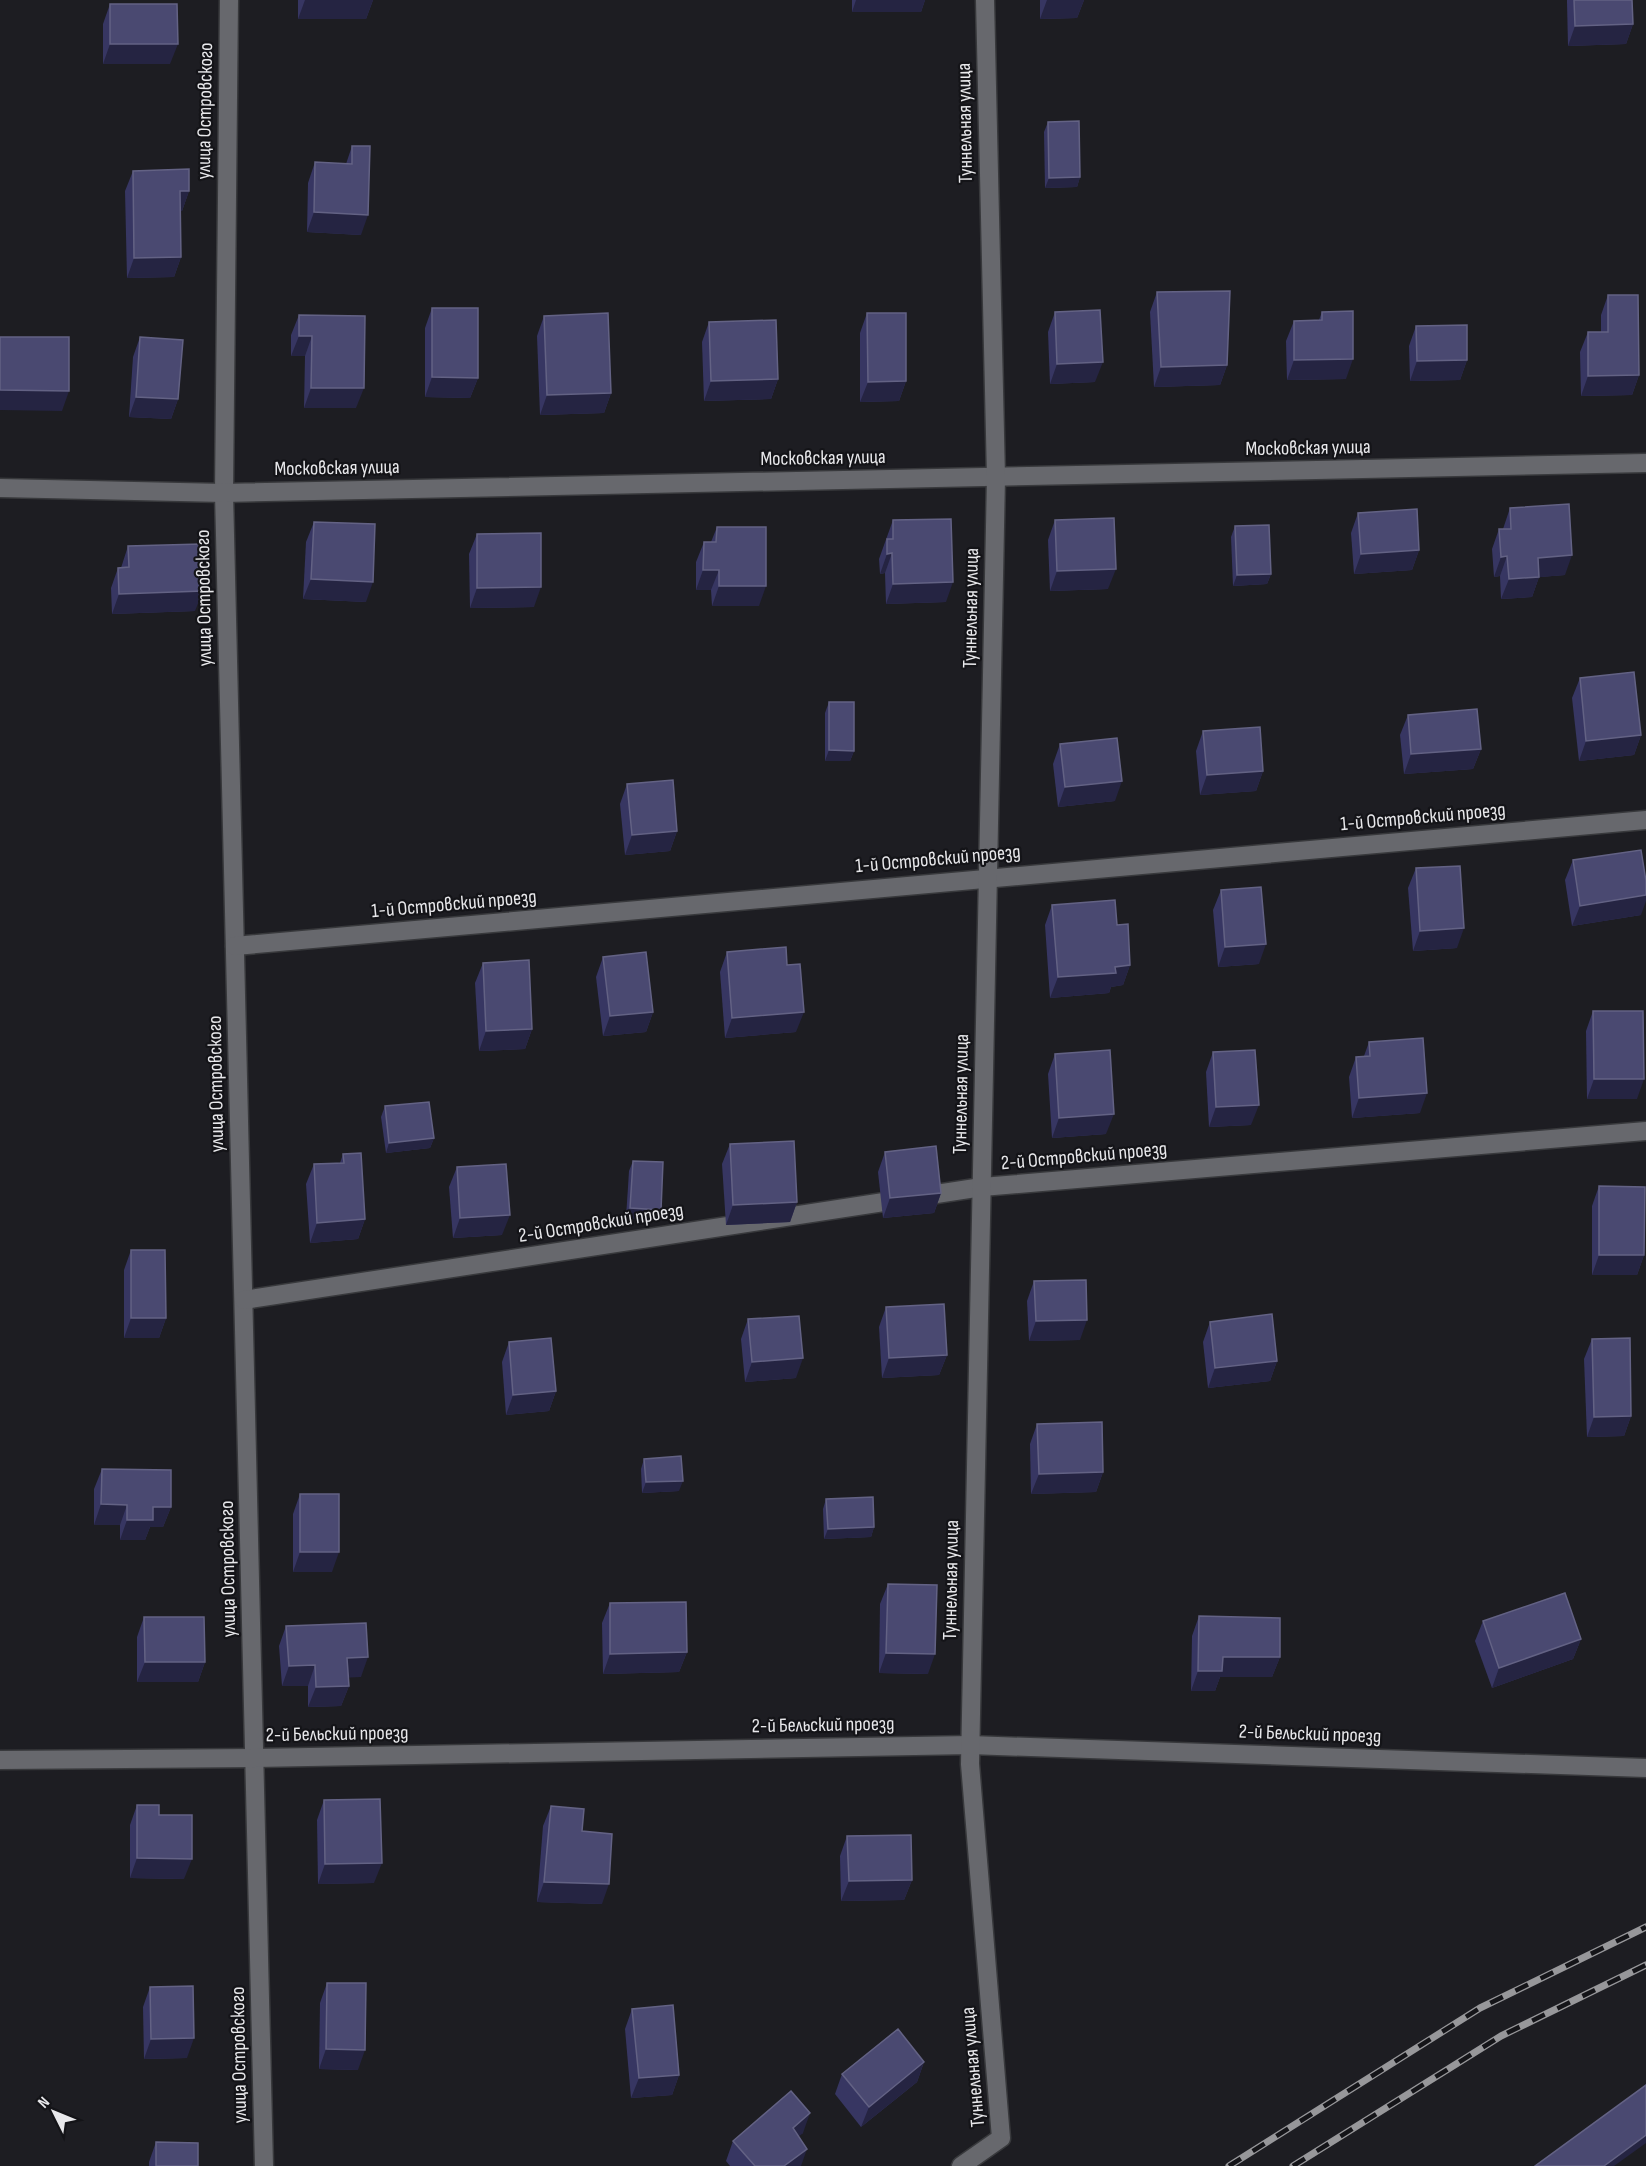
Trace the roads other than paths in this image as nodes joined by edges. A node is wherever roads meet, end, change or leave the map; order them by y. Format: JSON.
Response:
{"nodes":[{"id":1,"x":229,"y":0,"type":"edge"},
{"id":2,"x":985,"y":0,"type":"edge"},
{"id":3,"x":1646,"y":463,"type":"edge"},
{"id":4,"x":996,"y":477,"type":"junction"},
{"id":5,"x":0,"y":488,"type":"edge"},
{"id":6,"x":224,"y":493,"type":"junction"},
{"id":7,"x":1646,"y":820,"type":"edge"},
{"id":8,"x":988,"y":877,"type":"junction"},
{"id":9,"x":235,"y":946,"type":"junction"},
{"id":10,"x":1646,"y":1131,"type":"edge"},
{"id":11,"x":982,"y":1187,"type":"junction"},
{"id":12,"x":244,"y":1300,"type":"junction"},
{"id":13,"x":970,"y":1744,"type":"junction"},
{"id":14,"x":255,"y":1758,"type":"junction"},
{"id":15,"x":0,"y":1760,"type":"edge"},
{"id":16,"x":1646,"y":1768,"type":"edge"},
{"id":17,"x":264,"y":2166,"type":"edge"},
{"id":18,"x":961,"y":2166,"type":"edge"}],
"edges":[{"from":1,"to":6,"type":"street","name":"улица Островского"},
{"from":2,"to":4,"type":"street","name":"Туннельная улица"},
{"from":3,"to":4,"type":"street","name":"Московская улица"},
{"from":4,"to":6,"type":"street","name":"Московская улица"},
{"from":4,"to":8,"type":"street","name":"Туннельная улица"},
{"from":5,"to":6,"type":"street","name":"Московская улица"},
{"from":6,"to":9,"type":"street","name":"улица Островского"},
{"from":7,"to":8,"type":"street","name":"1-й Островский проезд"},
{"from":8,"to":9,"type":"street","name":"1-й Островский проезд"},
{"from":8,"to":11,"type":"street","name":"Туннельная улица"},
{"from":9,"to":12,"type":"street","name":"улица Островского"},
{"from":10,"to":11,"type":"street","name":"2-й Островский проезд"},
{"from":11,"to":12,"type":"street","name":"2-й Островский проезд"},
{"from":11,"to":13,"type":"street","name":"Туннельная улица"},
{"from":12,"to":14,"type":"street","name":"улица Островского"},
{"from":13,"to":14,"type":"street","name":"2-й Бельский проезд"},
{"from":13,"to":16,"type":"street","name":"2-й Бельский проезд"},
{"from":13,"to":18,"type":"street","name":"Туннельная улица"},
{"from":14,"to":15,"type":"street","name":"2-й Бельский проезд"},
{"from":14,"to":17,"type":"street","name":"улица Островского"}]}
